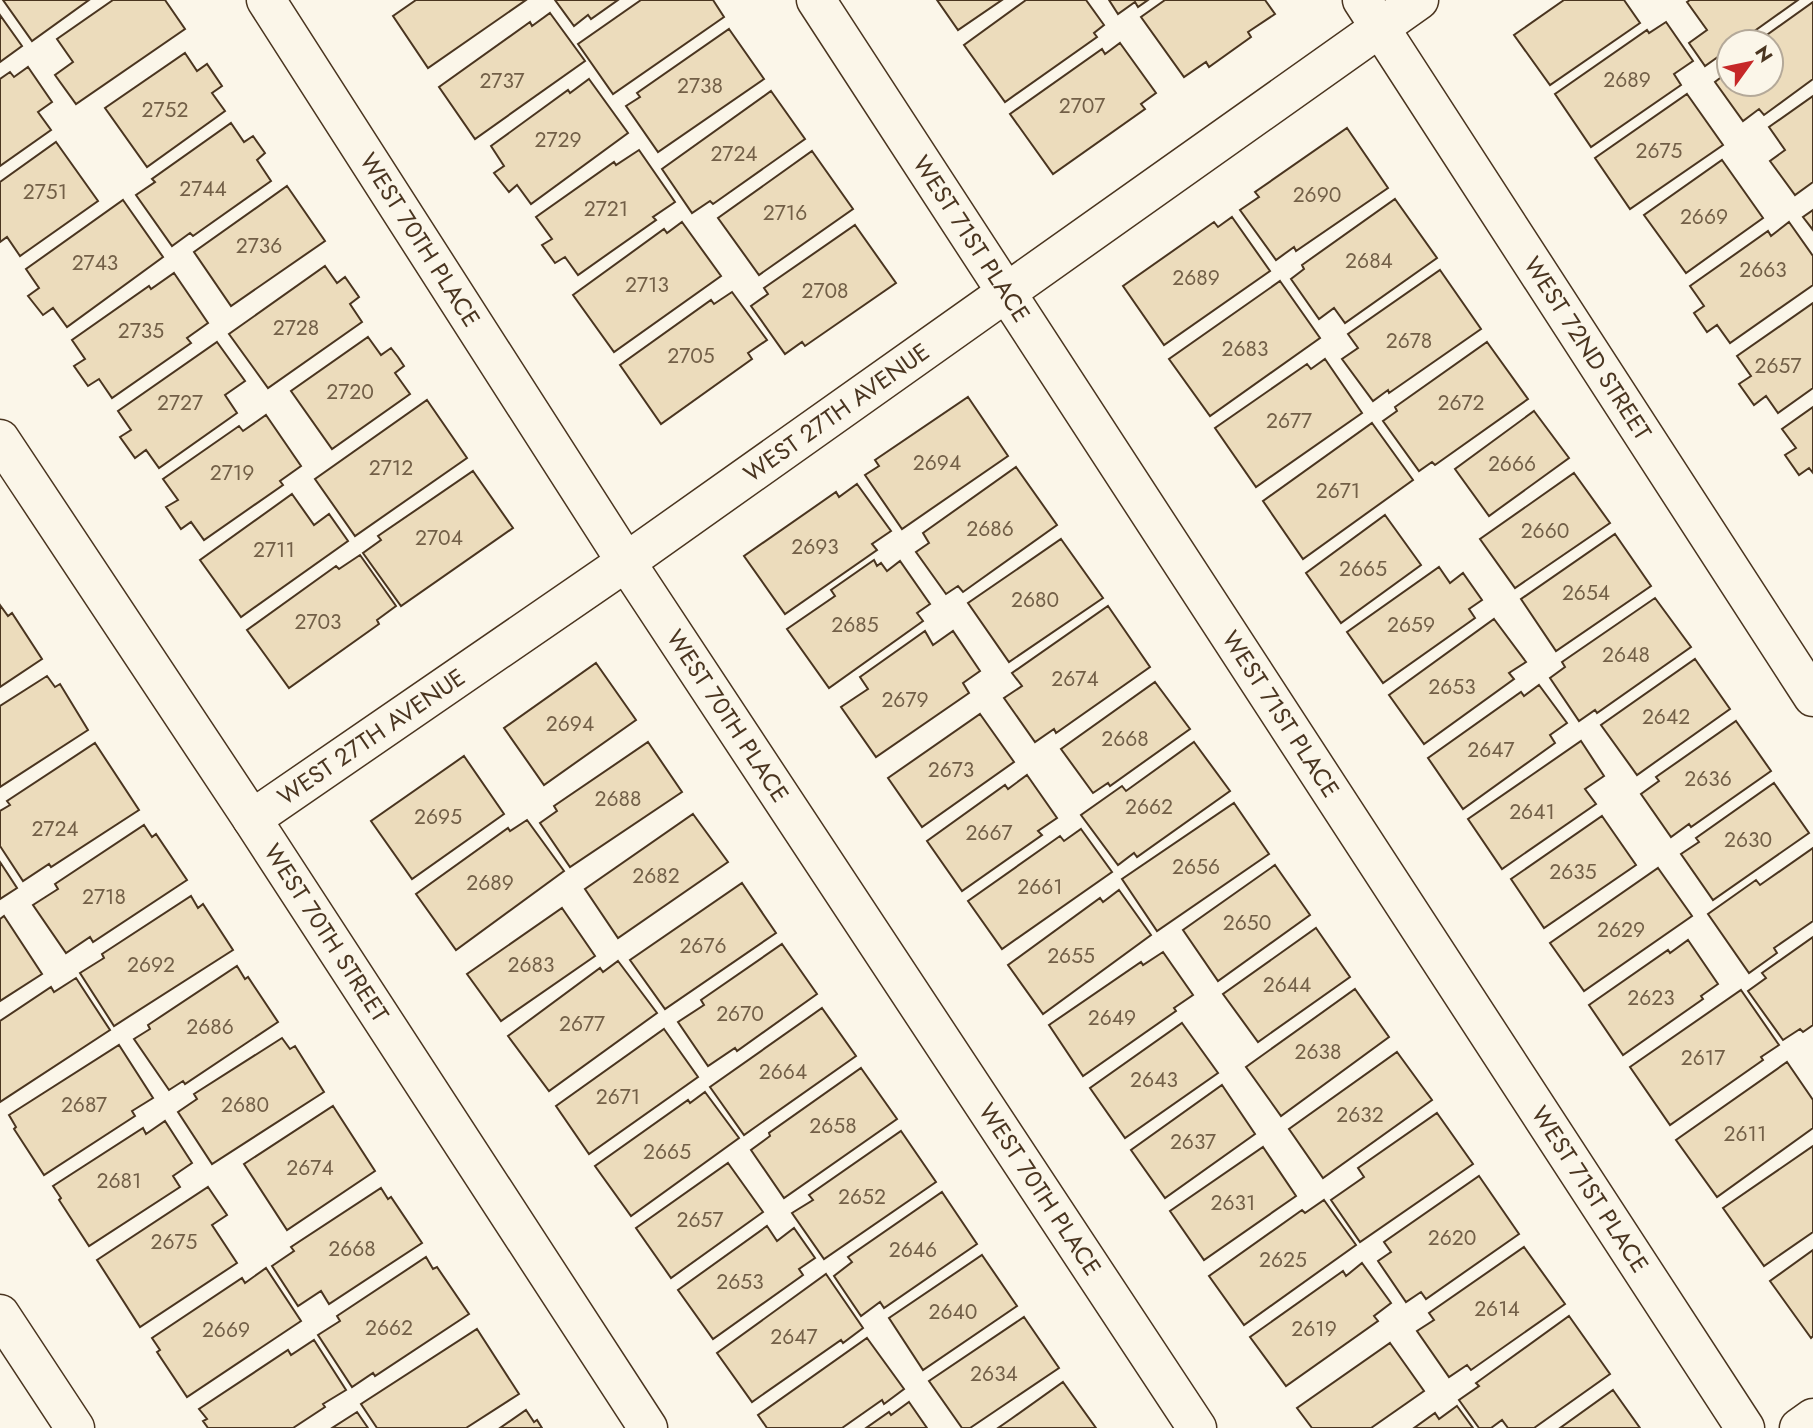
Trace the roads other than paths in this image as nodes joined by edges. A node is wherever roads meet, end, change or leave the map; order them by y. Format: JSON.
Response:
{"nodes":[{"id":1,"x":266,"y":0,"type":"edge"},
{"id":2,"x":816,"y":0,"type":"edge"},
{"id":3,"x":1419,"y":0,"type":"edge"},
{"id":4,"x":1371,"y":14,"type":"edge"},
{"id":5,"x":1006,"y":292,"type":"junction"},
{"id":6,"x":0,"y":439,"type":"edge"},
{"id":7,"x":625,"y":562,"type":"junction"},
{"id":8,"x":1813,"y":697,"type":"edge"},
{"id":9,"x":252,"y":819,"type":"junction"},
{"id":10,"x":0,"y":1314,"type":"edge"},
{"id":11,"x":1813,"y":1418,"type":"edge"},
{"id":12,"x":75,"y":1428,"type":"edge"},
{"id":13,"x":648,"y":1428,"type":"edge"},
{"id":14,"x":1197,"y":1428,"type":"edge"},
{"id":15,"x":1745,"y":1428,"type":"edge"},
{"id":16,"x":1799,"y":1428,"type":"edge"}],
"edges":[{"from":1,"to":7,"type":"street","name":"WEST 70TH PLACE"},
{"from":2,"to":5,"type":"street","name":"WEST 71ST PLACE"},
{"from":3,"to":4,"type":"street","name":"WEST 27TH AVENUE"},
{"from":4,"to":5,"type":"street","name":"WEST 27TH AVENUE"},
{"from":4,"to":8,"type":"street","name":"WEST 72ND STREET"},
{"from":5,"to":7,"type":"street","name":"WEST 27TH AVENUE"},
{"from":5,"to":15,"type":"street","name":"WEST 71ST PLACE"},
{"from":6,"to":9,"type":"street","name":"WEST 70TH STREET"},
{"from":7,"to":9,"type":"street","name":"WEST 27TH AVENUE"},
{"from":7,"to":14,"type":"street","name":"WEST 70TH PLACE"},
{"from":9,"to":13,"type":"street","name":"WEST 70TH STREET"},
{"from":10,"to":12,"type":"street"},
{"from":11,"to":16,"type":"street"}]}
